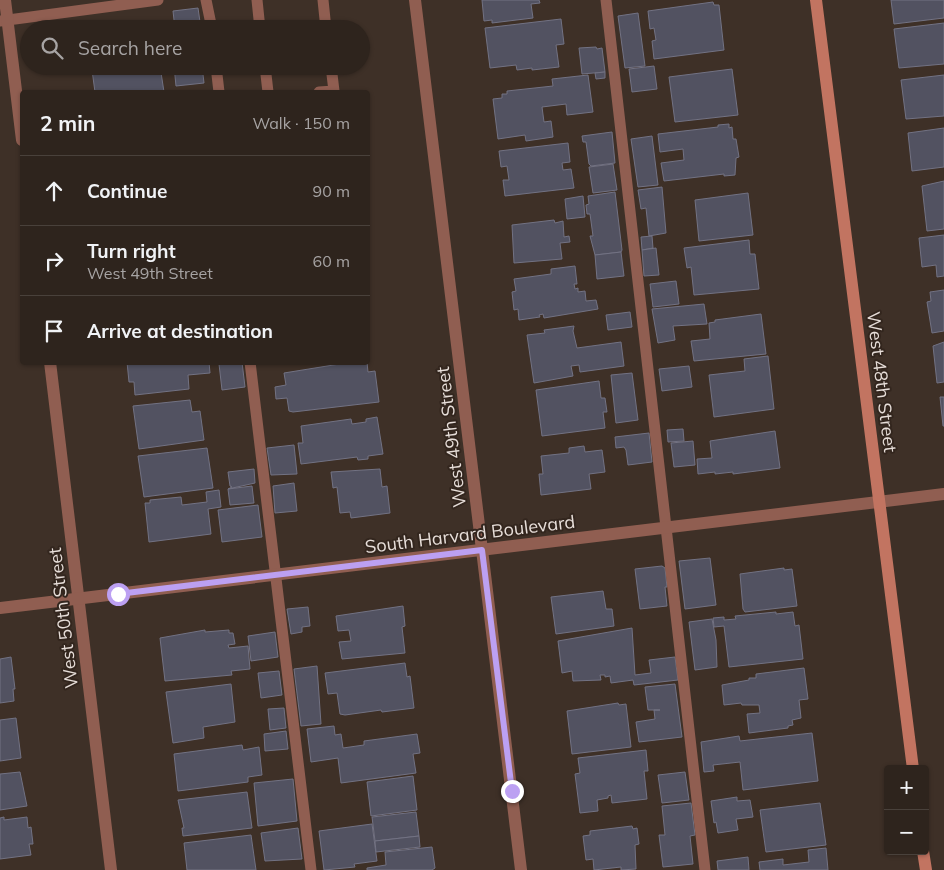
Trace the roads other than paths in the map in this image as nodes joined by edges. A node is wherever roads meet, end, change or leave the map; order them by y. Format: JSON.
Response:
{"nodes":[{"id":1,"x":6,"y":0,"type":"edge"},
{"id":2,"x":158,"y":0,"type":"edge"},
{"id":3,"x":206,"y":0,"type":"edge"},
{"id":4,"x":257,"y":0,"type":"edge"},
{"id":5,"x":323,"y":0,"type":"edge"},
{"id":6,"x":415,"y":0,"type":"edge"},
{"id":7,"x":606,"y":0,"type":"edge"},
{"id":8,"x":816,"y":0,"type":"edge"},
{"id":9,"x":210,"y":20,"type":"edge"},
{"id":10,"x":259,"y":20,"type":"edge"},
{"id":11,"x":325,"y":20,"type":"edge"},
{"id":12,"x":4,"y":21,"type":"edge"},
{"id":13,"x":217,"y":75,"type":"edge"},
{"id":14,"x":266,"y":75,"type":"edge"},
{"id":15,"x":332,"y":75,"type":"edge"},
{"id":16,"x":219,"y":90,"type":"edge"},
{"id":17,"x":268,"y":90,"type":"edge"},
{"id":18,"x":334,"y":90,"type":"edge"},
{"id":19,"x":20,"y":127,"type":"edge"},
{"id":20,"x":50,"y":365,"type":"edge"},
{"id":21,"x":250,"y":365,"type":"edge"},
{"id":22,"x":944,"y":494,"type":"edge"},
{"id":23,"x":879,"y":502,"type":"junction"},
{"id":24,"x":665,"y":528,"type":"junction"},
{"id":25,"x":482,"y":550,"type":"junction"},
{"id":26,"x":274,"y":575,"type":"junction"},
{"id":27,"x":78,"y":598,"type":"junction"},
{"id":28,"x":0,"y":608,"type":"edge"},
{"id":29,"x":912,"y":765,"type":"edge"},
{"id":30,"x":924,"y":855,"type":"edge"},
{"id":31,"x":112,"y":870,"type":"edge"},
{"id":32,"x":311,"y":870,"type":"edge"},
{"id":33,"x":521,"y":870,"type":"edge"},
{"id":34,"x":705,"y":870,"type":"edge"},
{"id":35,"x":926,"y":870,"type":"edge"}],
"edges":[{"from":1,"to":12,"type":"street"},
{"from":2,"to":12,"type":"lane"},
{"from":3,"to":9,"type":"lane"},
{"from":4,"to":10,"type":"lane"},
{"from":5,"to":11,"type":"lane"},
{"from":6,"to":25,"type":"street","name":"West 49th Street"},
{"from":7,"to":24,"type":"lane"},
{"from":8,"to":23,"type":"street","name":"West 48th Street"},
{"from":12,"to":19,"type":"street"},
{"from":13,"to":16,"type":"lane"},
{"from":14,"to":17,"type":"lane"},
{"from":15,"to":18,"type":"lane"},
{"from":20,"to":27,"type":"street","name":"West 50th Street"},
{"from":21,"to":26,"type":"lane"},
{"from":22,"to":23,"type":"street","name":"South Harvard Boulevard"},
{"from":23,"to":24,"type":"street","name":"South Harvard Boulevard"},
{"from":23,"to":29,"type":"street","name":"West 48th Street"},
{"from":24,"to":25,"type":"street","name":"South Harvard Boulevard"},
{"from":24,"to":34,"type":"lane"},
{"from":25,"to":26,"type":"street","name":"South Harvard Boulevard"},
{"from":25,"to":33,"type":"street","name":"West 49th Street"},
{"from":26,"to":27,"type":"street","name":"South Harvard Boulevard"},
{"from":26,"to":32,"type":"lane"},
{"from":27,"to":28,"type":"street","name":"South Harvard Boulevard"},
{"from":27,"to":31,"type":"street","name":"West 50th Street"},
{"from":30,"to":35,"type":"street"}]}
